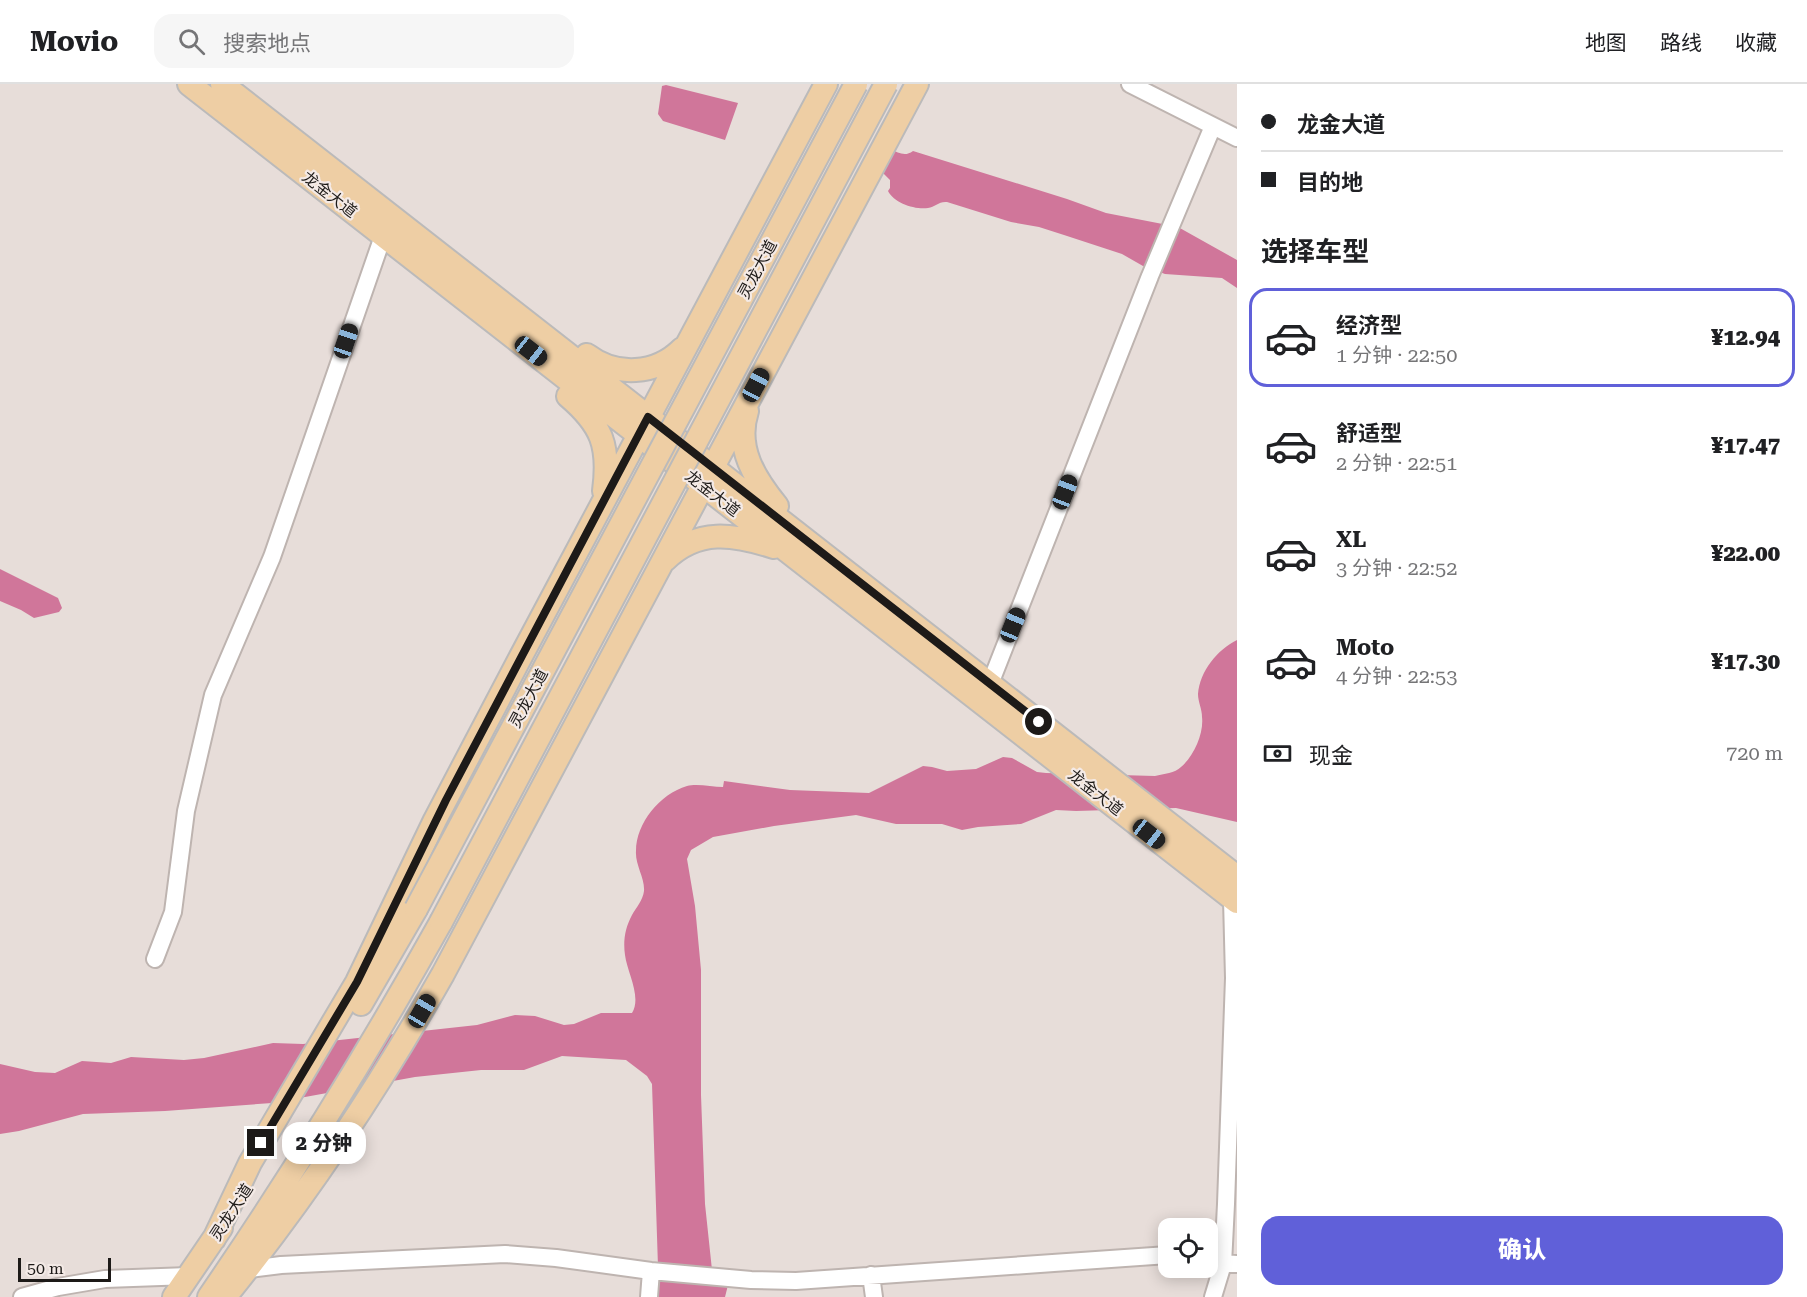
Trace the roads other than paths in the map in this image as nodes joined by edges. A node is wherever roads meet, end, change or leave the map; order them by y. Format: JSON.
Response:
{"nodes":[{"id":1,"x":189,"y":84,"type":"edge"},
{"id":2,"x":222,"y":84,"type":"edge"},
{"id":3,"x":826,"y":84,"type":"edge"},
{"id":4,"x":856,"y":84,"type":"edge"},
{"id":5,"x":886,"y":84,"type":"edge"},
{"id":6,"x":917,"y":84,"type":"edge"},
{"id":7,"x":1130,"y":84,"type":"edge"},
{"id":8,"x":1213,"y":126,"type":"junction"},
{"id":9,"x":1237,"y":138,"type":"edge"},
{"id":10,"x":383,"y":236,"type":"junction"},
{"id":11,"x":462,"y":285,"type":"junction"},
{"id":12,"x":692,"y":336,"type":"junction"},
{"id":13,"x":756,"y":385,"type":"junction"},
{"id":14,"x":644,"y":426,"type":"junction"},
{"id":15,"x":708,"y":476,"type":"junction"},
{"id":16,"x":602,"y":503,"type":"junction"},
{"id":17,"x":797,"y":546,"type":"junction"},
{"id":18,"x":660,"y":566,"type":"junction"},
{"id":19,"x":990,"y":684,"type":"junction"},
{"id":20,"x":1235,"y":892,"type":"edge"},
{"id":21,"x":155,"y":959,"type":"dead end"},
{"id":22,"x":214,"y":1239,"type":"junction"},
{"id":23,"x":1158,"y":1256,"type":"edge"},
{"id":24,"x":1222,"y":1263,"type":"edge"},
{"id":25,"x":651,"y":1270,"type":"junction"},
{"id":26,"x":236,"y":1271,"type":"junction"},
{"id":27,"x":871,"y":1275,"type":"junction"},
{"id":28,"x":189,"y":1276,"type":"junction"},
{"id":29,"x":22,"y":1297,"type":"edge"},
{"id":30,"x":174,"y":1297,"type":"edge"},
{"id":31,"x":209,"y":1297,"type":"edge"},
{"id":32,"x":225,"y":1297,"type":"edge"},
{"id":33,"x":649,"y":1297,"type":"edge"},
{"id":34,"x":874,"y":1297,"type":"edge"},
{"id":35,"x":1213,"y":1297,"type":"edge"}],
"edges":[{"from":1,"to":10,"type":"main road","name":"龙金大道"},
{"from":2,"to":11,"type":"main road","name":"龙金大道"},
{"from":3,"to":12,"type":"main road"},
{"from":4,"to":22,"type":"main road","name":"灵龙大道","bridge":true},
{"from":5,"to":26,"type":"main road","name":"灵龙大道","bridge":true},
{"from":6,"to":13,"type":"main road"},
{"from":7,"to":8,"type":"street"},
{"from":8,"to":9,"type":"street"},
{"from":8,"to":19,"type":"street"},
{"from":10,"to":11,"type":"main road","name":"龙金大道"},
{"from":10,"to":21,"type":"street"},
{"from":11,"to":12,"type":"main road"},
{"from":11,"to":14,"type":"main road","name":"龙金大道"},
{"from":11,"to":16,"type":"main road"},
{"from":12,"to":14,"type":"main road"},
{"from":13,"to":15,"type":"main road"},
{"from":13,"to":17,"type":"main road"},
{"from":14,"to":15,"type":"main road","name":"龙金大道"},
{"from":14,"to":16,"type":"main road"},
{"from":15,"to":17,"type":"main road","name":"龙金大道"},
{"from":15,"to":18,"type":"main road"},
{"from":16,"to":22,"type":"main road"},
{"from":17,"to":18,"type":"main road"},
{"from":17,"to":19,"type":"main road","name":"龙金大道"},
{"from":17,"to":20,"type":"main road","name":"龙金大道"},
{"from":18,"to":26,"type":"main road"},
{"from":19,"to":20,"type":"main road","name":"龙金大道"},
{"from":20,"to":24,"type":"street"},
{"from":22,"to":28,"type":"main road","name":"灵龙大道"},
{"from":23,"to":27,"type":"street"},
{"from":24,"to":35,"type":"street"},
{"from":25,"to":26,"type":"street"},
{"from":25,"to":27,"type":"street"},
{"from":25,"to":33,"type":"street"},
{"from":26,"to":31,"type":"main road","name":"灵龙大道"},
{"from":26,"to":32,"type":"main road"},
{"from":27,"to":34,"type":"street"},
{"from":28,"to":29,"type":"street"},
{"from":28,"to":30,"type":"main road","name":"灵龙大道"}]}
